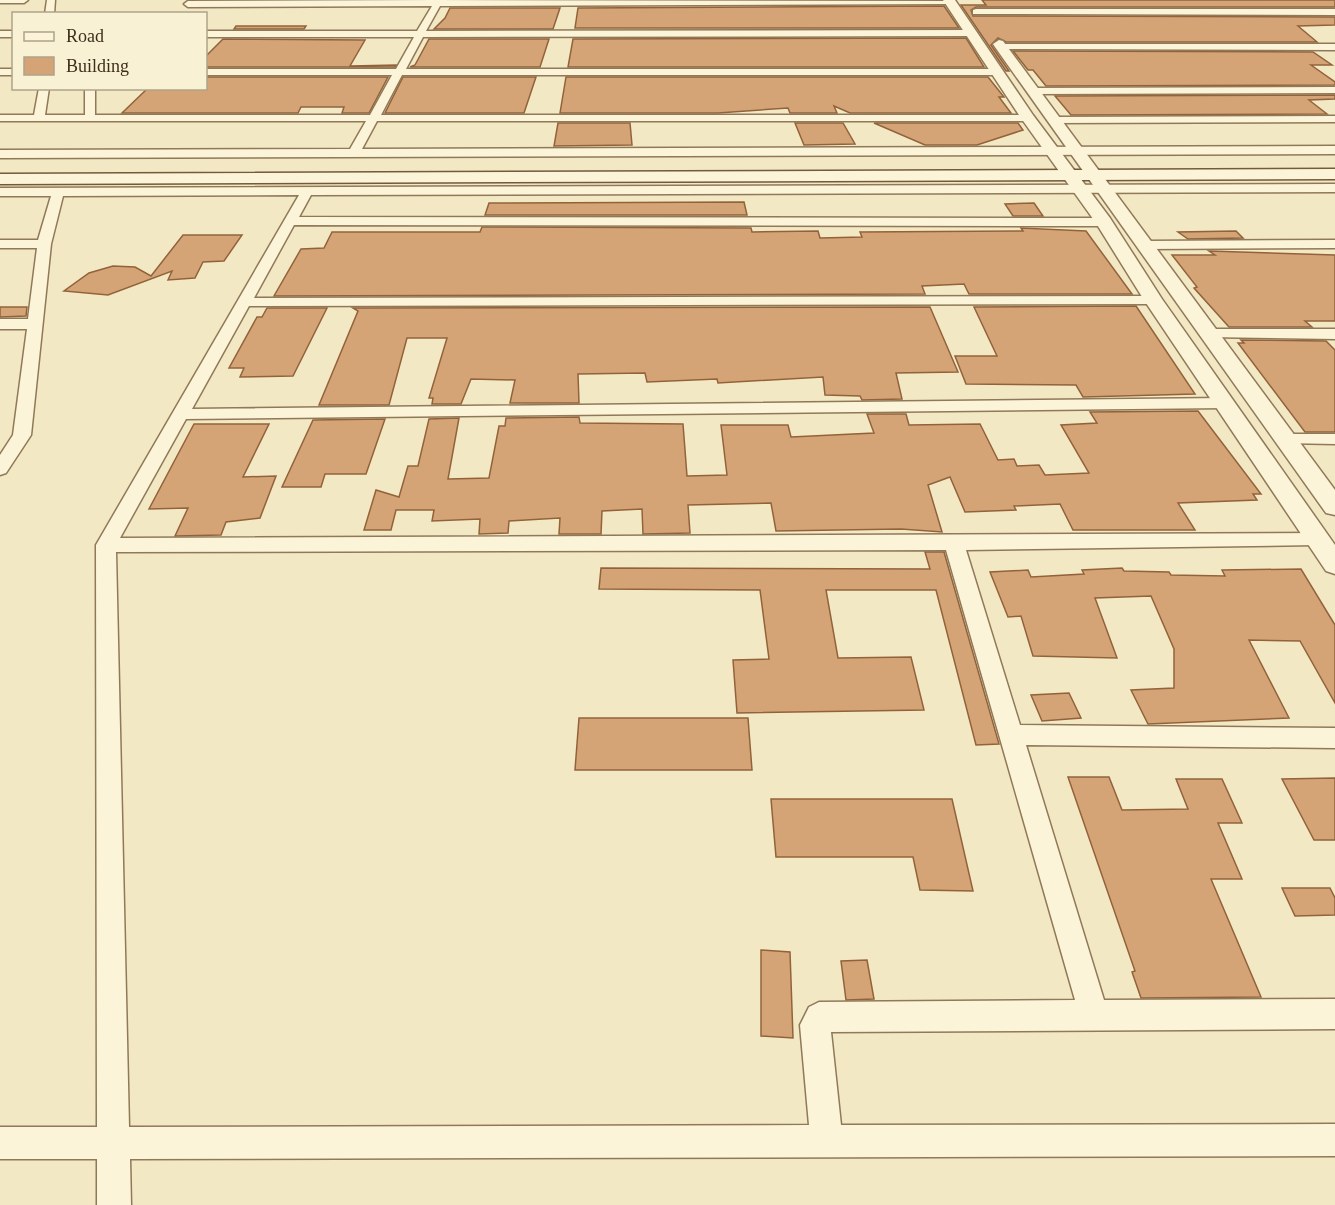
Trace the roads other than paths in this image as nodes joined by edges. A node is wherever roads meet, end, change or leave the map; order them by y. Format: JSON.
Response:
{"nodes":[{"id":1,"x":0,"y":0,"type":"edge"},
{"id":2,"x":24,"y":0,"type":"edge"},
{"id":3,"x":438,"y":1,"type":"edge"},
{"id":4,"x":961,"y":3,"type":"edge"},
{"id":5,"x":188,"y":4,"type":"dead end"},
{"id":6,"x":1335,"y":12,"type":"edge"},
{"id":7,"x":420,"y":33,"type":"junction"},
{"id":8,"x":972,"y":33,"type":"junction"},
{"id":9,"x":207,"y":34,"type":"edge"},
{"id":10,"x":1001,"y":47,"type":"junction"},
{"id":11,"x":1335,"y":47,"type":"edge"},
{"id":12,"x":207,"y":72,"type":"edge"},
{"id":13,"x":399,"y":72,"type":"junction"},
{"id":14,"x":997,"y":72,"type":"junction"},
{"id":15,"x":44,"y":90,"type":"edge"},
{"id":16,"x":90,"y":90,"type":"edge"},
{"id":17,"x":1335,"y":90,"type":"edge"},
{"id":18,"x":1033,"y":91,"type":"junction"},
{"id":19,"x":0,"y":118,"type":"edge"},
{"id":20,"x":39,"y":118,"type":"junction"},
{"id":21,"x":90,"y":118,"type":"junction"},
{"id":22,"x":374,"y":118,"type":"junction"},
{"id":23,"x":1028,"y":118,"type":"junction"},
{"id":24,"x":1335,"y":119,"type":"edge"},
{"id":25,"x":1054,"y":120,"type":"junction"},
{"id":26,"x":1335,"y":150,"type":"edge"},
{"id":27,"x":354,"y":153,"type":"junction"},
{"id":28,"x":0,"y":154,"type":"edge"},
{"id":29,"x":1335,"y":161,"type":"edge"},
{"id":30,"x":0,"y":166,"type":"edge"},
{"id":31,"x":1066,"y":169,"type":"junction"},
{"id":32,"x":1090,"y":169,"type":"junction"},
{"id":33,"x":1335,"y":174,"type":"edge"},
{"id":34,"x":0,"y":179,"type":"edge"},
{"id":35,"x":1335,"y":188,"type":"edge"},
{"id":36,"x":0,"y":192,"type":"edge"},
{"id":37,"x":58,"y":192,"type":"junction"},
{"id":38,"x":306,"y":194,"type":"junction"},
{"id":39,"x":291,"y":221,"type":"junction"},
{"id":40,"x":1104,"y":222,"type":"junction"},
{"id":41,"x":0,"y":244,"type":"edge"},
{"id":42,"x":44,"y":244,"type":"junction"},
{"id":43,"x":1335,"y":244,"type":"edge"},
{"id":44,"x":1145,"y":245,"type":"junction"},
{"id":45,"x":1153,"y":300,"type":"junction"},
{"id":46,"x":244,"y":302,"type":"junction"},
{"id":47,"x":0,"y":324,"type":"edge"},
{"id":48,"x":36,"y":324,"type":"junction"},
{"id":49,"x":1211,"y":334,"type":"junction"},
{"id":50,"x":1335,"y":334,"type":"edge"},
{"id":51,"x":1225,"y":403,"type":"junction"},
{"id":52,"x":181,"y":414,"type":"junction"},
{"id":53,"x":0,"y":435,"type":"edge"},
{"id":54,"x":22,"y":435,"type":"junction"},
{"id":55,"x":1288,"y":439,"type":"junction"},
{"id":56,"x":1335,"y":439,"type":"edge"},
{"id":57,"x":0,"y":469,"type":"edge"},
{"id":58,"x":1335,"y":507,"type":"edge"},
{"id":59,"x":1316,"y":538,"type":"junction"},
{"id":60,"x":954,"y":543,"type":"junction"},
{"id":61,"x":106,"y":545,"type":"junction"},
{"id":62,"x":1335,"y":565,"type":"edge"},
{"id":63,"x":1011,"y":735,"type":"junction"},
{"id":64,"x":1335,"y":738,"type":"edge"},
{"id":65,"x":1335,"y":1014,"type":"edge"},
{"id":66,"x":1094,"y":1016,"type":"junction"},
{"id":67,"x":1335,"y":1140,"type":"edge"},
{"id":68,"x":827,"y":1142,"type":"junction"},
{"id":69,"x":0,"y":1143,"type":"edge"},
{"id":70,"x":112,"y":1143,"type":"junction"},
{"id":71,"x":114,"y":1205,"type":"edge"}],
"edges":[{"from":1,"to":2,"type":"street"},
{"from":3,"to":4,"type":"street"},
{"from":3,"to":5,"type":"street"},
{"from":3,"to":7,"type":"street"},
{"from":4,"to":6,"type":"street"},
{"from":4,"to":8,"type":"street"},
{"from":4,"to":10,"type":"street"},
{"from":7,"to":8,"type":"street"},
{"from":7,"to":9,"type":"street"},
{"from":7,"to":13,"type":"street"},
{"from":8,"to":14,"type":"street"},
{"from":10,"to":11,"type":"street"},
{"from":10,"to":18,"type":"street"},
{"from":12,"to":13,"type":"street"},
{"from":13,"to":14,"type":"street"},
{"from":13,"to":22,"type":"street"},
{"from":14,"to":23,"type":"street"},
{"from":15,"to":20,"type":"street"},
{"from":16,"to":21,"type":"street"},
{"from":17,"to":18,"type":"street"},
{"from":18,"to":25,"type":"street"},
{"from":19,"to":20,"type":"street"},
{"from":20,"to":21,"type":"street"},
{"from":21,"to":22,"type":"street"},
{"from":22,"to":23,"type":"street"},
{"from":22,"to":27,"type":"street"},
{"from":23,"to":31,"type":"street"},
{"from":24,"to":25,"type":"street"},
{"from":25,"to":32,"type":"street"},
{"from":26,"to":32,"type":"street"},
{"from":27,"to":28,"type":"street"},
{"from":27,"to":31,"type":"street"},
{"from":29,"to":32,"type":"main road"},
{"from":30,"to":31,"type":"main road"},
{"from":31,"to":32,"type":"main road"},
{"from":31,"to":32,"type":"street"},
{"from":31,"to":34,"type":"main road"},
{"from":31,"to":38,"type":"street"},
{"from":31,"to":40,"type":"street"},
{"from":32,"to":33,"type":"main road"},
{"from":32,"to":35,"type":"street"},
{"from":32,"to":44,"type":"street"},
{"from":36,"to":37,"type":"street"},
{"from":37,"to":38,"type":"street"},
{"from":37,"to":42,"type":"street"},
{"from":38,"to":39,"type":"street"},
{"from":39,"to":40,"type":"street"},
{"from":39,"to":46,"type":"street"},
{"from":40,"to":45,"type":"street"},
{"from":41,"to":42,"type":"street"},
{"from":42,"to":48,"type":"street"},
{"from":43,"to":44,"type":"street"},
{"from":44,"to":49,"type":"street"},
{"from":45,"to":46,"type":"street"},
{"from":45,"to":51,"type":"street"},
{"from":46,"to":52,"type":"street"},
{"from":47,"to":48,"type":"street"},
{"from":48,"to":54,"type":"street"},
{"from":49,"to":50,"type":"street"},
{"from":49,"to":55,"type":"street"},
{"from":51,"to":52,"type":"street"},
{"from":51,"to":59,"type":"street"},
{"from":52,"to":61,"type":"street"},
{"from":53,"to":54,"type":"street"},
{"from":54,"to":57,"type":"street"},
{"from":55,"to":56,"type":"street"},
{"from":55,"to":58,"type":"street"},
{"from":59,"to":60,"type":"street"},
{"from":59,"to":62,"type":"street"},
{"from":60,"to":61,"type":"street"},
{"from":60,"to":63,"type":"street"},
{"from":61,"to":70,"type":"street"},
{"from":63,"to":64,"type":"street"},
{"from":63,"to":66,"type":"street"},
{"from":65,"to":66,"type":"street"},
{"from":66,"to":68,"type":"street"},
{"from":67,"to":68,"type":"street"},
{"from":68,"to":70,"type":"street"},
{"from":69,"to":70,"type":"street"},
{"from":70,"to":71,"type":"street"}]}
